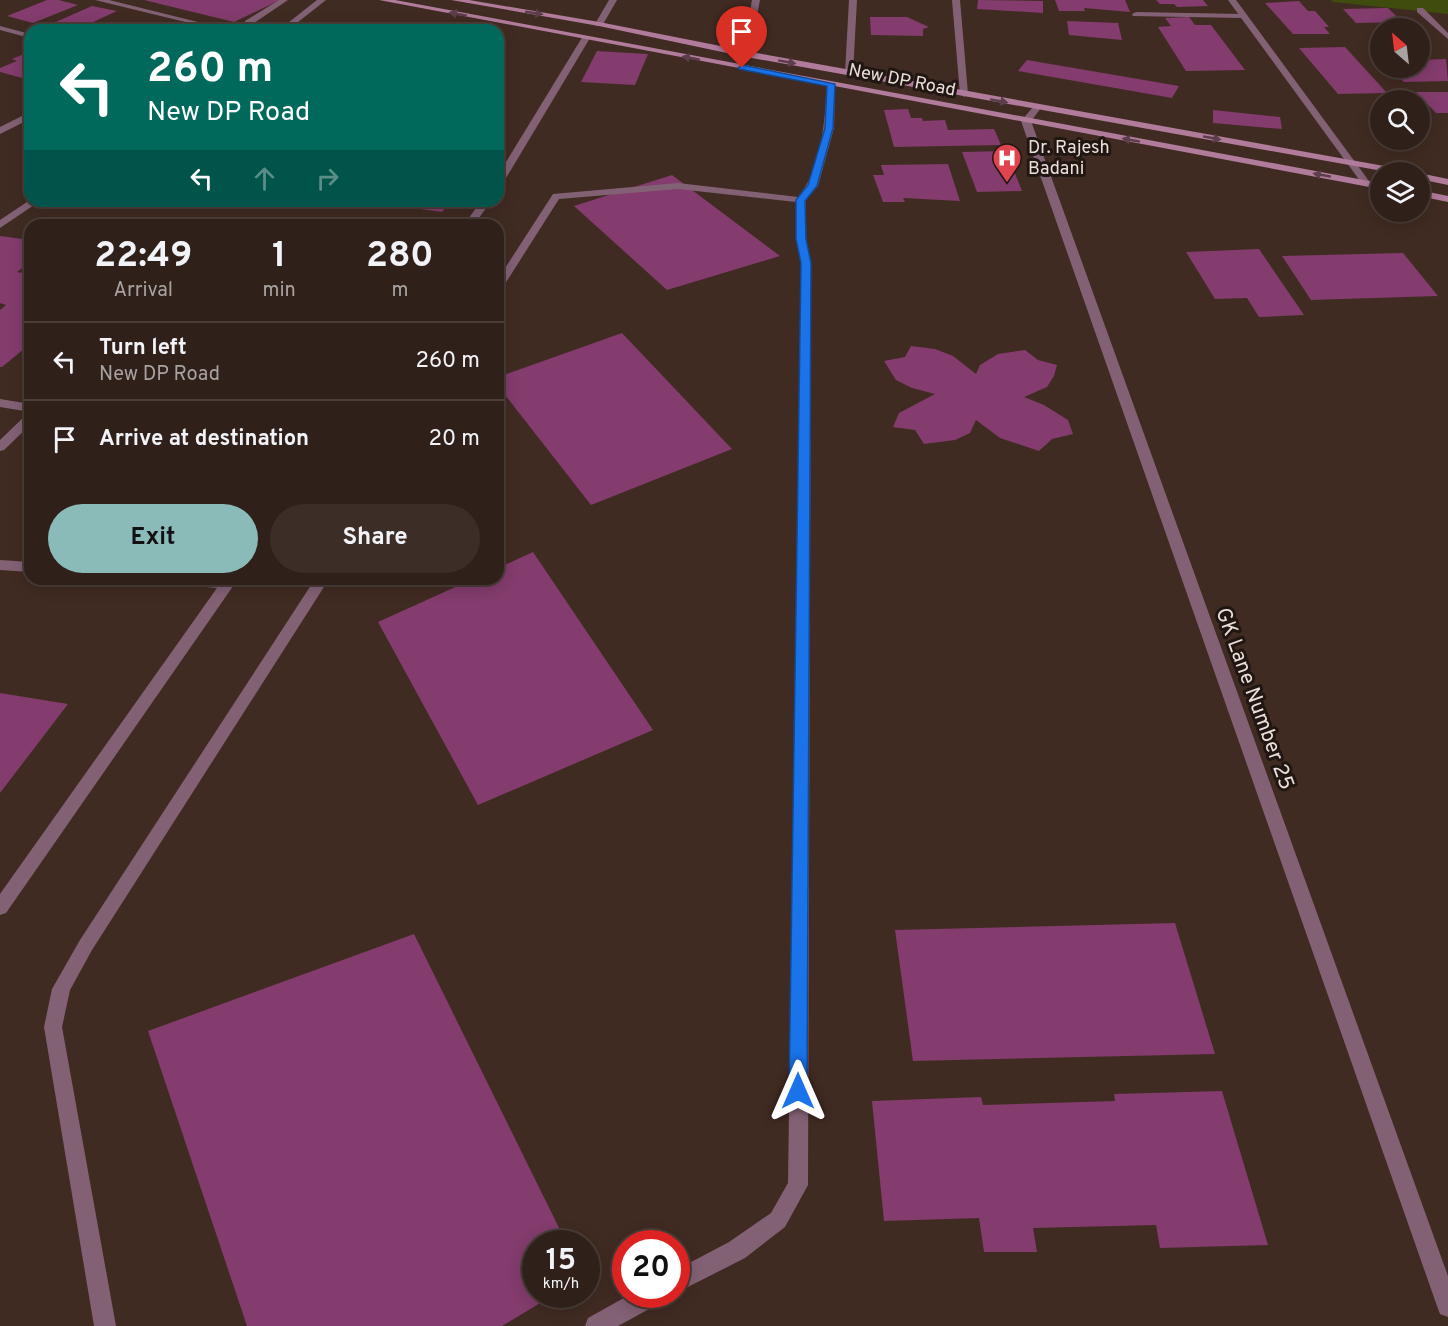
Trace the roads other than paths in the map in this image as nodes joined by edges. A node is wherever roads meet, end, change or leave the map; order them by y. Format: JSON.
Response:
{"nodes":[{"id":1,"x":99,"y":0,"type":"edge"},
{"id":2,"x":284,"y":0,"type":"edge"},
{"id":3,"x":322,"y":0,"type":"edge"},
{"id":4,"x":383,"y":0,"type":"edge"},
{"id":5,"x":455,"y":0,"type":"edge"},
{"id":6,"x":613,"y":0,"type":"edge"},
{"id":7,"x":756,"y":0,"type":"edge"},
{"id":8,"x":853,"y":0,"type":"edge"},
{"id":9,"x":956,"y":0,"type":"edge"},
{"id":10,"x":1232,"y":0,"type":"edge"},
{"id":11,"x":1420,"y":10,"type":"dead end"},
{"id":12,"x":1136,"y":14,"type":"dead end"},
{"id":13,"x":1242,"y":16,"type":"junction"},
{"id":14,"x":248,"y":23,"type":"dead end"},
{"id":15,"x":202,"y":24,"type":"edge"},
{"id":16,"x":291,"y":24,"type":"edge"},
{"id":17,"x":599,"y":24,"type":"junction"},
{"id":18,"x":0,"y":28,"type":"edge"},
{"id":19,"x":24,"y":34,"type":"edge"},
{"id":20,"x":1448,"y":37,"type":"edge"},
{"id":21,"x":586,"y":38,"type":"junction"},
{"id":22,"x":746,"y":54,"type":"junction"},
{"id":23,"x":849,"y":73,"type":"junction"},
{"id":24,"x":831,"y":84,"type":"junction"},
{"id":25,"x":964,"y":94,"type":"junction"},
{"id":26,"x":953,"y":107,"type":"junction"},
{"id":27,"x":1037,"y":108,"type":"junction"},
{"id":28,"x":24,"y":118,"type":"edge"},
{"id":29,"x":1026,"y":121,"type":"junction"},
{"id":30,"x":0,"y":131,"type":"edge"},
{"id":31,"x":1352,"y":163,"type":"junction"},
{"id":32,"x":1370,"y":166,"type":"edge"},
{"id":33,"x":504,"y":173,"type":"edge"},
{"id":34,"x":1430,"y":178,"type":"edge"},
{"id":35,"x":1448,"y":182,"type":"edge"},
{"id":36,"x":1366,"y":183,"type":"junction"},
{"id":37,"x":1370,"y":184,"type":"edge"},
{"id":38,"x":1430,"y":196,"type":"edge"},
{"id":39,"x":1448,"y":199,"type":"edge"},
{"id":40,"x":801,"y":200,"type":"junction"},
{"id":41,"x":26,"y":207,"type":"edge"},
{"id":42,"x":0,"y":225,"type":"edge"},
{"id":43,"x":504,"y":277,"type":"edge"},
{"id":44,"x":0,"y":403,"type":"edge"},
{"id":45,"x":24,"y":407,"type":"edge"},
{"id":46,"x":24,"y":424,"type":"edge"},
{"id":47,"x":0,"y":447,"type":"edge"},
{"id":48,"x":0,"y":565,"type":"edge"},
{"id":49,"x":24,"y":567,"type":"edge"},
{"id":50,"x":227,"y":585,"type":"edge"},
{"id":51,"x":318,"y":585,"type":"edge"},
{"id":52,"x":0,"y":908,"type":"edge"},
{"id":53,"x":690,"y":1275,"type":"edge"},
{"id":54,"x":1448,"y":1306,"type":"edge"},
{"id":55,"x":629,"y":1308,"type":"edge"},
{"id":56,"x":105,"y":1326,"type":"edge"},
{"id":57,"x":596,"y":1326,"type":"edge"}],
"edges":[{"from":1,"to":15,"type":"street"},
{"from":2,"to":14,"type":"street"},
{"from":3,"to":16,"type":"street"},
{"from":21,"to":4,"type":"main road","name":"New DP Road","one_way":true},
{"from":5,"to":17,"type":"main road","name":"New DP Road","one_way":true},
{"from":6,"to":17,"type":"street"},
{"from":7,"to":22,"type":"street"},
{"from":8,"to":23,"type":"street"},
{"from":9,"to":25,"type":"street"},
{"from":10,"to":13,"type":"street"},
{"from":11,"to":20,"type":"street"},
{"from":12,"to":13,"type":"street"},
{"from":13,"to":31,"type":"street"},
{"from":17,"to":22,"type":"main road","name":"New DP Road"},
{"from":18,"to":19,"type":"street"},
{"from":24,"to":21,"type":"main road","name":"New DP Road","one_way":true},
{"from":21,"to":33,"type":"street"},
{"from":22,"to":23,"type":"main road","name":"New DP Road","one_way":true},
{"from":23,"to":25,"type":"main road","name":"New DP Road"},
{"from":24,"to":26,"type":"main road","name":"New DP Road"},
{"from":24,"to":40,"type":"street"},
{"from":25,"to":26,"type":"main road"},
{"from":25,"to":27,"type":"main road","name":"New DP Road","one_way":true},
{"from":26,"to":29,"type":"main road","name":"New DP Road"},
{"from":27,"to":29,"type":"street"},
{"from":27,"to":31,"type":"main road","name":"New DP Road","one_way":true},
{"from":28,"to":30,"type":"street"},
{"from":36,"to":29,"type":"main road","name":"New DP Road","one_way":true},
{"from":29,"to":54,"type":"street","name":"GK Lane Number 25"},
{"from":31,"to":32,"type":"main road","name":"New DP Road"},
{"from":31,"to":36,"type":"street"},
{"from":34,"to":35,"type":"main road"},
{"from":36,"to":37,"type":"main road","name":"New DP Road"},
{"from":38,"to":39,"type":"main road"},
{"from":40,"to":43,"type":"street"},
{"from":40,"to":53,"type":"street"},
{"from":41,"to":42,"type":"street"},
{"from":44,"to":45,"type":"street"},
{"from":46,"to":47,"type":"street"},
{"from":48,"to":49,"type":"street"},
{"from":50,"to":52,"type":"street"},
{"from":51,"to":56,"type":"street"},
{"from":55,"to":57,"type":"street"}]}
